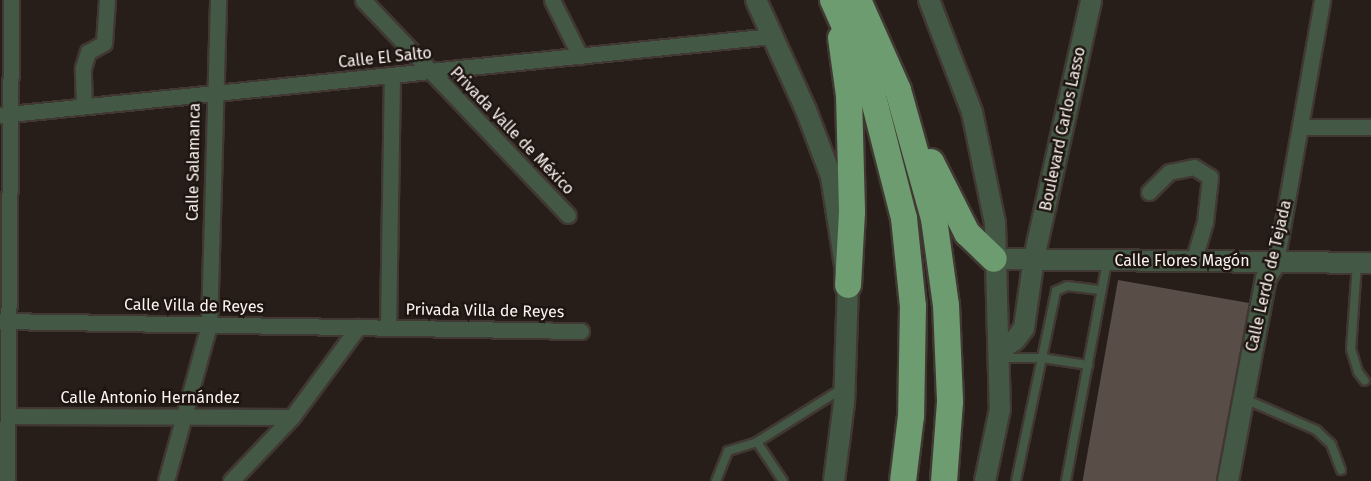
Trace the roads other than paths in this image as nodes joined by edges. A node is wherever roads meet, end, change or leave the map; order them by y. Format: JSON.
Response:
{"nodes":[{"id":1,"x":107,"y":0,"type":"edge"},
{"id":2,"x":218,"y":0,"type":"edge"},
{"id":3,"x":363,"y":0,"type":"edge"},
{"id":4,"x":552,"y":0,"type":"edge"},
{"id":5,"x":756,"y":0,"type":"edge"},
{"id":6,"x":928,"y":0,"type":"edge"},
{"id":7,"x":1091,"y":0,"type":"edge"},
{"id":8,"x":1322,"y":0,"type":"edge"},
{"id":9,"x":843,"y":3,"type":"edge"},
{"id":10,"x":11,"y":6,"type":"edge"},
{"id":11,"x":773,"y":36,"type":"junction"},
{"id":12,"x":580,"y":56,"type":"junction"},
{"id":13,"x":431,"y":71,"type":"junction"},
{"id":14,"x":392,"y":75,"type":"junction"},
{"id":15,"x":898,"y":90,"type":"junction"},
{"id":16,"x":213,"y":93,"type":"junction"},
{"id":17,"x":84,"y":105,"type":"junction"},
{"id":18,"x":6,"y":114,"type":"edge"},
{"id":19,"x":1371,"y":126,"type":"edge"},
{"id":20,"x":1300,"y":127,"type":"junction"},
{"id":21,"x":1149,"y":192,"type":"dead end"},
{"id":22,"x":568,"y":215,"type":"dead end"},
{"id":23,"x":1034,"y":258,"type":"junction"},
{"id":24,"x":994,"y":259,"type":"junction"},
{"id":25,"x":1107,"y":261,"type":"junction"},
{"id":26,"x":1193,"y":262,"type":"junction"},
{"id":27,"x":1276,"y":262,"type":"junction"},
{"id":28,"x":1364,"y":263,"type":"edge"},
{"id":29,"x":848,"y":285,"type":"junction"},
{"id":30,"x":1102,"y":290,"type":"junction"},
{"id":31,"x":5,"y":321,"type":"edge"},
{"id":32,"x":209,"y":325,"type":"junction"},
{"id":33,"x":358,"y":327,"type":"junction"},
{"id":34,"x":388,"y":328,"type":"junction"},
{"id":35,"x":581,"y":331,"type":"dead end"},
{"id":36,"x":999,"y":354,"type":"junction"},
{"id":37,"x":1042,"y":358,"type":"junction"},
{"id":38,"x":1088,"y":365,"type":"junction"},
{"id":39,"x":1365,"y":381,"type":"dead end"},
{"id":40,"x":844,"y":387,"type":"junction"},
{"id":41,"x":1254,"y":403,"type":"junction"},
{"id":42,"x":185,"y":414,"type":"junction"},
{"id":43,"x":8,"y":416,"type":"junction"},
{"id":44,"x":292,"y":417,"type":"junction"},
{"id":45,"x":757,"y":442,"type":"junction"},
{"id":46,"x":1341,"y":470,"type":"dead end"},
{"id":47,"x":717,"y":479,"type":"edge"},
{"id":48,"x":7,"y":481,"type":"edge"},
{"id":49,"x":166,"y":481,"type":"edge"},
{"id":50,"x":231,"y":481,"type":"edge"},
{"id":51,"x":727,"y":481,"type":"edge"},
{"id":52,"x":783,"y":481,"type":"edge"},
{"id":53,"x":834,"y":481,"type":"edge"},
{"id":54,"x":903,"y":481,"type":"edge"},
{"id":55,"x":944,"y":481,"type":"edge"},
{"id":56,"x":985,"y":481,"type":"edge"},
{"id":57,"x":1016,"y":481,"type":"edge"},
{"id":58,"x":1066,"y":481,"type":"edge"},
{"id":59,"x":1228,"y":481,"type":"edge"},
{"id":60,"x":1241,"y":481,"type":"edge"}],
"edges":[{"from":1,"to":17,"type":"street"},
{"from":2,"to":16,"type":"street","name":"Calle Salamanca"},
{"from":3,"to":13,"type":"street","name":"Privada Valle de México"},
{"from":4,"to":12,"type":"street"},
{"from":5,"to":11,"type":"street"},
{"from":6,"to":24,"type":"street"},
{"from":7,"to":23,"type":"street","name":"Boulevard Carlos Lasso"},
{"from":8,"to":20,"type":"street","name":"Calle Lerdo de Tejada"},
{"from":9,"to":15,"type":"highway"},
{"from":9,"to":29,"type":"highway"},
{"from":9,"to":54,"type":"highway"},
{"from":10,"to":18,"type":"street"},
{"from":11,"to":12,"type":"street","name":"Calle El Salto"},
{"from":11,"to":29,"type":"street"},
{"from":12,"to":13,"type":"street","name":"Calle El Salto"},
{"from":13,"to":14,"type":"street","name":"Calle El Salto"},
{"from":13,"to":22,"type":"street","name":"Privada Valle de México"},
{"from":14,"to":16,"type":"street","name":"Calle El Salto"},
{"from":14,"to":34,"type":"street"},
{"from":15,"to":24,"type":"highway"},
{"from":15,"to":55,"type":"highway"},
{"from":16,"to":17,"type":"street","name":"Calle El Salto"},
{"from":16,"to":32,"type":"street","name":"Calle Salamanca"},
{"from":17,"to":18,"type":"street","name":"Calle El Salto"},
{"from":18,"to":31,"type":"street"},
{"from":19,"to":20,"type":"street"},
{"from":20,"to":27,"type":"street","name":"Calle Lerdo de Tejada"},
{"from":21,"to":26,"type":"street"},
{"from":23,"to":24,"type":"street","name":"Calle Flores Magón"},
{"from":23,"to":25,"type":"street","name":"Calle Flores Magón"},
{"from":23,"to":36,"type":"street","name":"Boulevard Carlos Lasso"},
{"from":24,"to":36,"type":"street"},
{"from":25,"to":26,"type":"street","name":"Calle Flores Magón"},
{"from":25,"to":30,"type":"lane"},
{"from":26,"to":27,"type":"street","name":"Calle Flores Magón"},
{"from":27,"to":28,"type":"street","name":"Calle Flores Magón"},
{"from":27,"to":41,"type":"street","name":"Calle Lerdo de Tejada"},
{"from":27,"to":59,"type":"street","name":"Calle Lerdo de Tejada"},
{"from":28,"to":39,"type":"lane"},
{"from":29,"to":40,"type":"street"},
{"from":30,"to":37,"type":"lane"},
{"from":30,"to":38,"type":"lane"},
{"from":31,"to":32,"type":"street","name":"Calle Villa de Reyes"},
{"from":31,"to":43,"type":"street"},
{"from":32,"to":33,"type":"street","name":"Calle Villa de Reyes"},
{"from":32,"to":42,"type":"street","name":"Calle Salamanca"},
{"from":33,"to":34,"type":"street","name":"Calle Villa de Reyes"},
{"from":33,"to":44,"type":"street"},
{"from":34,"to":35,"type":"street","name":"Privada Villa de Reyes"},
{"from":36,"to":37,"type":"lane"},
{"from":36,"to":56,"type":"street"},
{"from":37,"to":38,"type":"lane"},
{"from":37,"to":57,"type":"lane"},
{"from":38,"to":58,"type":"lane"},
{"from":40,"to":45,"type":"lane"},
{"from":40,"to":53,"type":"street"},
{"from":41,"to":46,"type":"lane"},
{"from":41,"to":60,"type":"street","name":"Calle Lerdo de Tejada"},
{"from":42,"to":43,"type":"street","name":"Calle Antonio Hernández"},
{"from":42,"to":44,"type":"street","name":"Calle Antonio Hernández"},
{"from":42,"to":49,"type":"street","name":"Calle Salamanca"},
{"from":43,"to":48,"type":"street"},
{"from":44,"to":50,"type":"street"},
{"from":45,"to":47,"type":"lane"},
{"from":45,"to":52,"type":"lane"},
{"from":47,"to":51,"type":"lane"}]}
